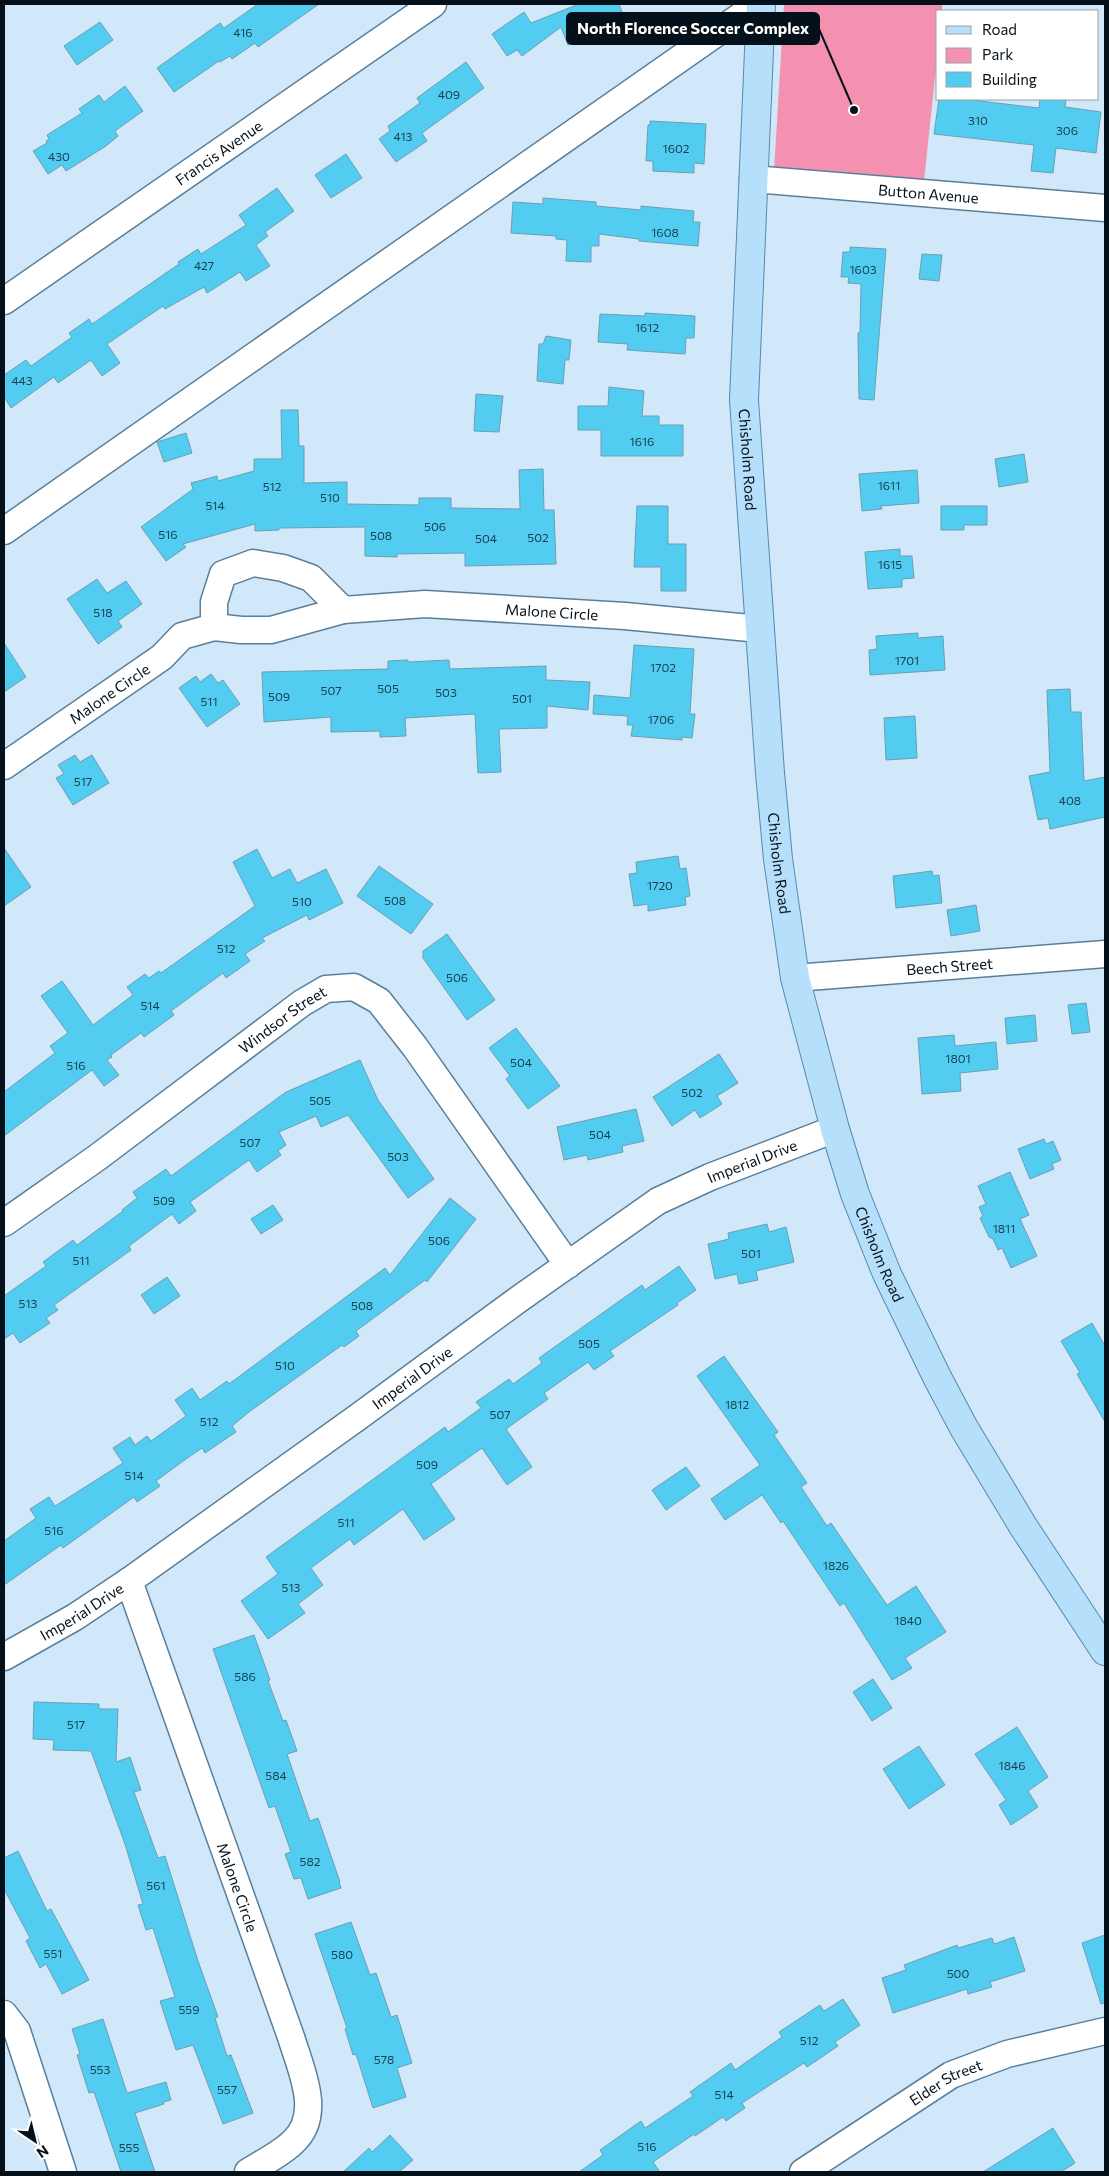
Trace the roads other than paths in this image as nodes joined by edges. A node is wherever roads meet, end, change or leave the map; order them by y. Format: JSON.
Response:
{"nodes":[{"id":1,"x":433,"y":4,"type":"edge"},
{"id":2,"x":760,"y":4,"type":"edge"},
{"id":3,"x":752,"y":179,"type":"junction"},
{"id":4,"x":1105,"y":208,"type":"edge"},
{"id":5,"x":4,"y":301,"type":"edge"},
{"id":6,"x":4,"y":531,"type":"edge"},
{"id":7,"x":343,"y":610,"type":"junction"},
{"id":8,"x":214,"y":627,"type":"junction"},
{"id":9,"x":760,"y":629,"type":"junction"},
{"id":10,"x":4,"y":766,"type":"edge"},
{"id":11,"x":1105,"y":954,"type":"edge"},
{"id":12,"x":795,"y":978,"type":"junction"},
{"id":13,"x":835,"y":1129,"type":"junction"},
{"id":14,"x":4,"y":1223,"type":"edge"},
{"id":15,"x":568,"y":1265,"type":"junction"},
{"id":16,"x":130,"y":1581,"type":"junction"},
{"id":17,"x":1105,"y":1651,"type":"edge"},
{"id":18,"x":4,"y":1657,"type":"edge"},
{"id":19,"x":4,"y":2014,"type":"edge"},
{"id":20,"x":1105,"y":2031,"type":"edge"},
{"id":21,"x":64,"y":2172,"type":"edge"},
{"id":22,"x":248,"y":2172,"type":"edge"},
{"id":23,"x":804,"y":2172,"type":"edge"}],
"edges":[{"from":1,"to":5,"type":"street","name":"Francis Avenue"},
{"from":2,"to":3,"type":"main road","name":"Chisholm Road"},
{"from":2,"to":6,"type":"street"},
{"from":3,"to":4,"type":"street","name":"Button Avenue"},
{"from":3,"to":9,"type":"main road","name":"Chisholm Road"},
{"from":7,"to":8,"type":"street","name":"Malone Circle"},
{"from":7,"to":8,"type":"street"},
{"from":7,"to":9,"type":"street","name":"Malone Circle"},
{"from":8,"to":10,"type":"street","name":"Malone Circle"},
{"from":9,"to":12,"type":"main road","name":"Chisholm Road"},
{"from":11,"to":12,"type":"street","name":"Beech Street"},
{"from":12,"to":13,"type":"main road","name":"Chisholm Road"},
{"from":13,"to":15,"type":"street","name":"Imperial Drive"},
{"from":13,"to":17,"type":"main road","name":"Chisholm Road"},
{"from":14,"to":15,"type":"street","name":"Windsor Street"},
{"from":15,"to":16,"type":"street","name":"Imperial Drive"},
{"from":16,"to":18,"type":"street","name":"Imperial Drive"},
{"from":16,"to":22,"type":"street","name":"Malone Circle"},
{"from":19,"to":21,"type":"street"},
{"from":20,"to":23,"type":"street","name":"Elder Street"}]}
